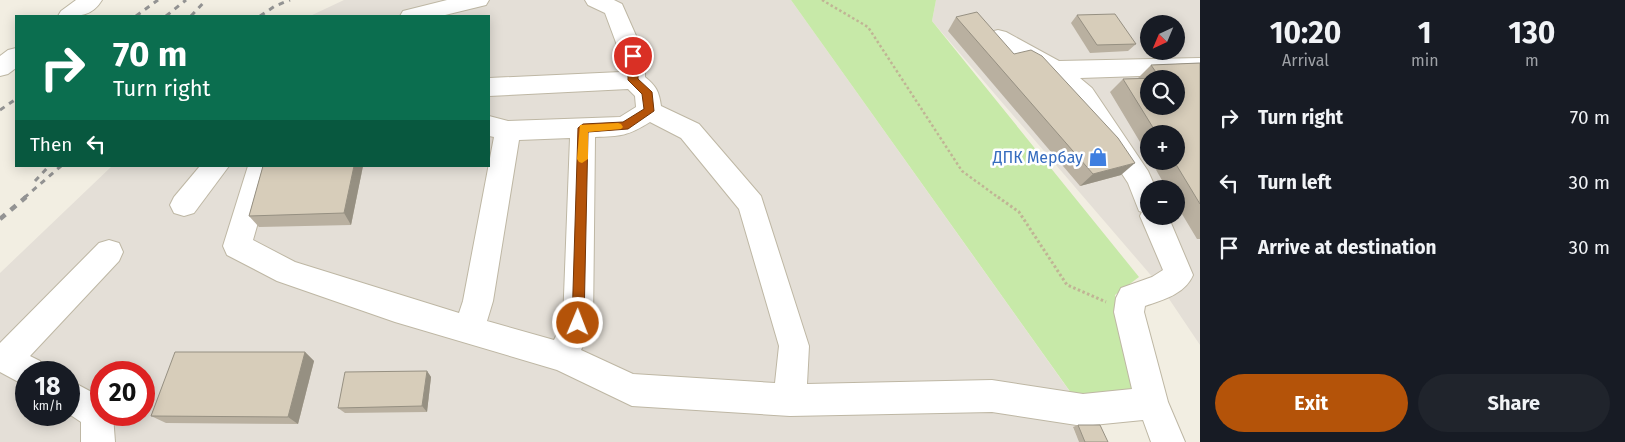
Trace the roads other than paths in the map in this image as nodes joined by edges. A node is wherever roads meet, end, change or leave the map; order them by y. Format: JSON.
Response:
{"nodes":[{"id":1,"x":91,"y":0,"type":"edge"},
{"id":2,"x":478,"y":0,"type":"edge"},
{"id":3,"x":596,"y":0,"type":"edge"},
{"id":4,"x":70,"y":15,"type":"edge"},
{"id":5,"x":415,"y":15,"type":"edge"},
{"id":6,"x":998,"y":38,"type":"edge"},
{"id":7,"x":15,"y":57,"type":"edge"},
{"id":8,"x":1200,"y":66,"type":"edge"},
{"id":9,"x":0,"y":68,"type":"edge"},
{"id":10,"x":1055,"y":70,"type":"junction"},
{"id":11,"x":633,"y":80,"type":"junction"},
{"id":12,"x":490,"y":87,"type":"edge"},
{"id":13,"x":649,"y":111,"type":"junction"},
{"id":14,"x":498,"y":128,"type":"edge"},
{"id":15,"x":583,"y":128,"type":"junction"},
{"id":16,"x":215,"y":167,"type":"edge"},
{"id":17,"x":261,"y":167,"type":"edge"},
{"id":18,"x":1140,"y":181,"type":"edge"},
{"id":19,"x":184,"y":205,"type":"dead end"},
{"id":20,"x":1159,"y":225,"type":"edge"},
{"id":21,"x":109,"y":252,"type":"dead end"},
{"id":22,"x":1190,"y":275,"type":"edge"},
{"id":23,"x":469,"y":329,"type":"junction"},
{"id":24,"x":562,"y":357,"type":"junction"},
{"id":25,"x":15,"y":364,"type":"edge"},
{"id":26,"x":790,"y":400,"type":"junction"},
{"id":27,"x":80,"y":403,"type":"edge"},
{"id":28,"x":1152,"y":403,"type":"junction"},
{"id":29,"x":98,"y":442,"type":"edge"},
{"id":30,"x":1168,"y":442,"type":"edge"}],
"edges":[{"from":1,"to":4,"type":"street"},
{"from":2,"to":5,"type":"street"},
{"from":3,"to":11,"type":"street"},
{"from":6,"to":10,"type":"street"},
{"from":7,"to":9,"type":"street"},
{"from":8,"to":10,"type":"street"},
{"from":10,"to":18,"type":"street"},
{"from":11,"to":12,"type":"street"},
{"from":11,"to":13,"type":"street"},
{"from":13,"to":15,"type":"street"},
{"from":13,"to":26,"type":"street"},
{"from":14,"to":15,"type":"street"},
{"from":14,"to":23,"type":"street"},
{"from":15,"to":24,"type":"street"},
{"from":16,"to":19,"type":"street"},
{"from":17,"to":23,"type":"street"},
{"from":20,"to":22,"type":"street"},
{"from":21,"to":25,"type":"street"},
{"from":22,"to":28,"type":"street"},
{"from":23,"to":24,"type":"street"},
{"from":24,"to":26,"type":"street"},
{"from":26,"to":28,"type":"street"},
{"from":27,"to":29,"type":"street"},
{"from":28,"to":30,"type":"street"}]}
